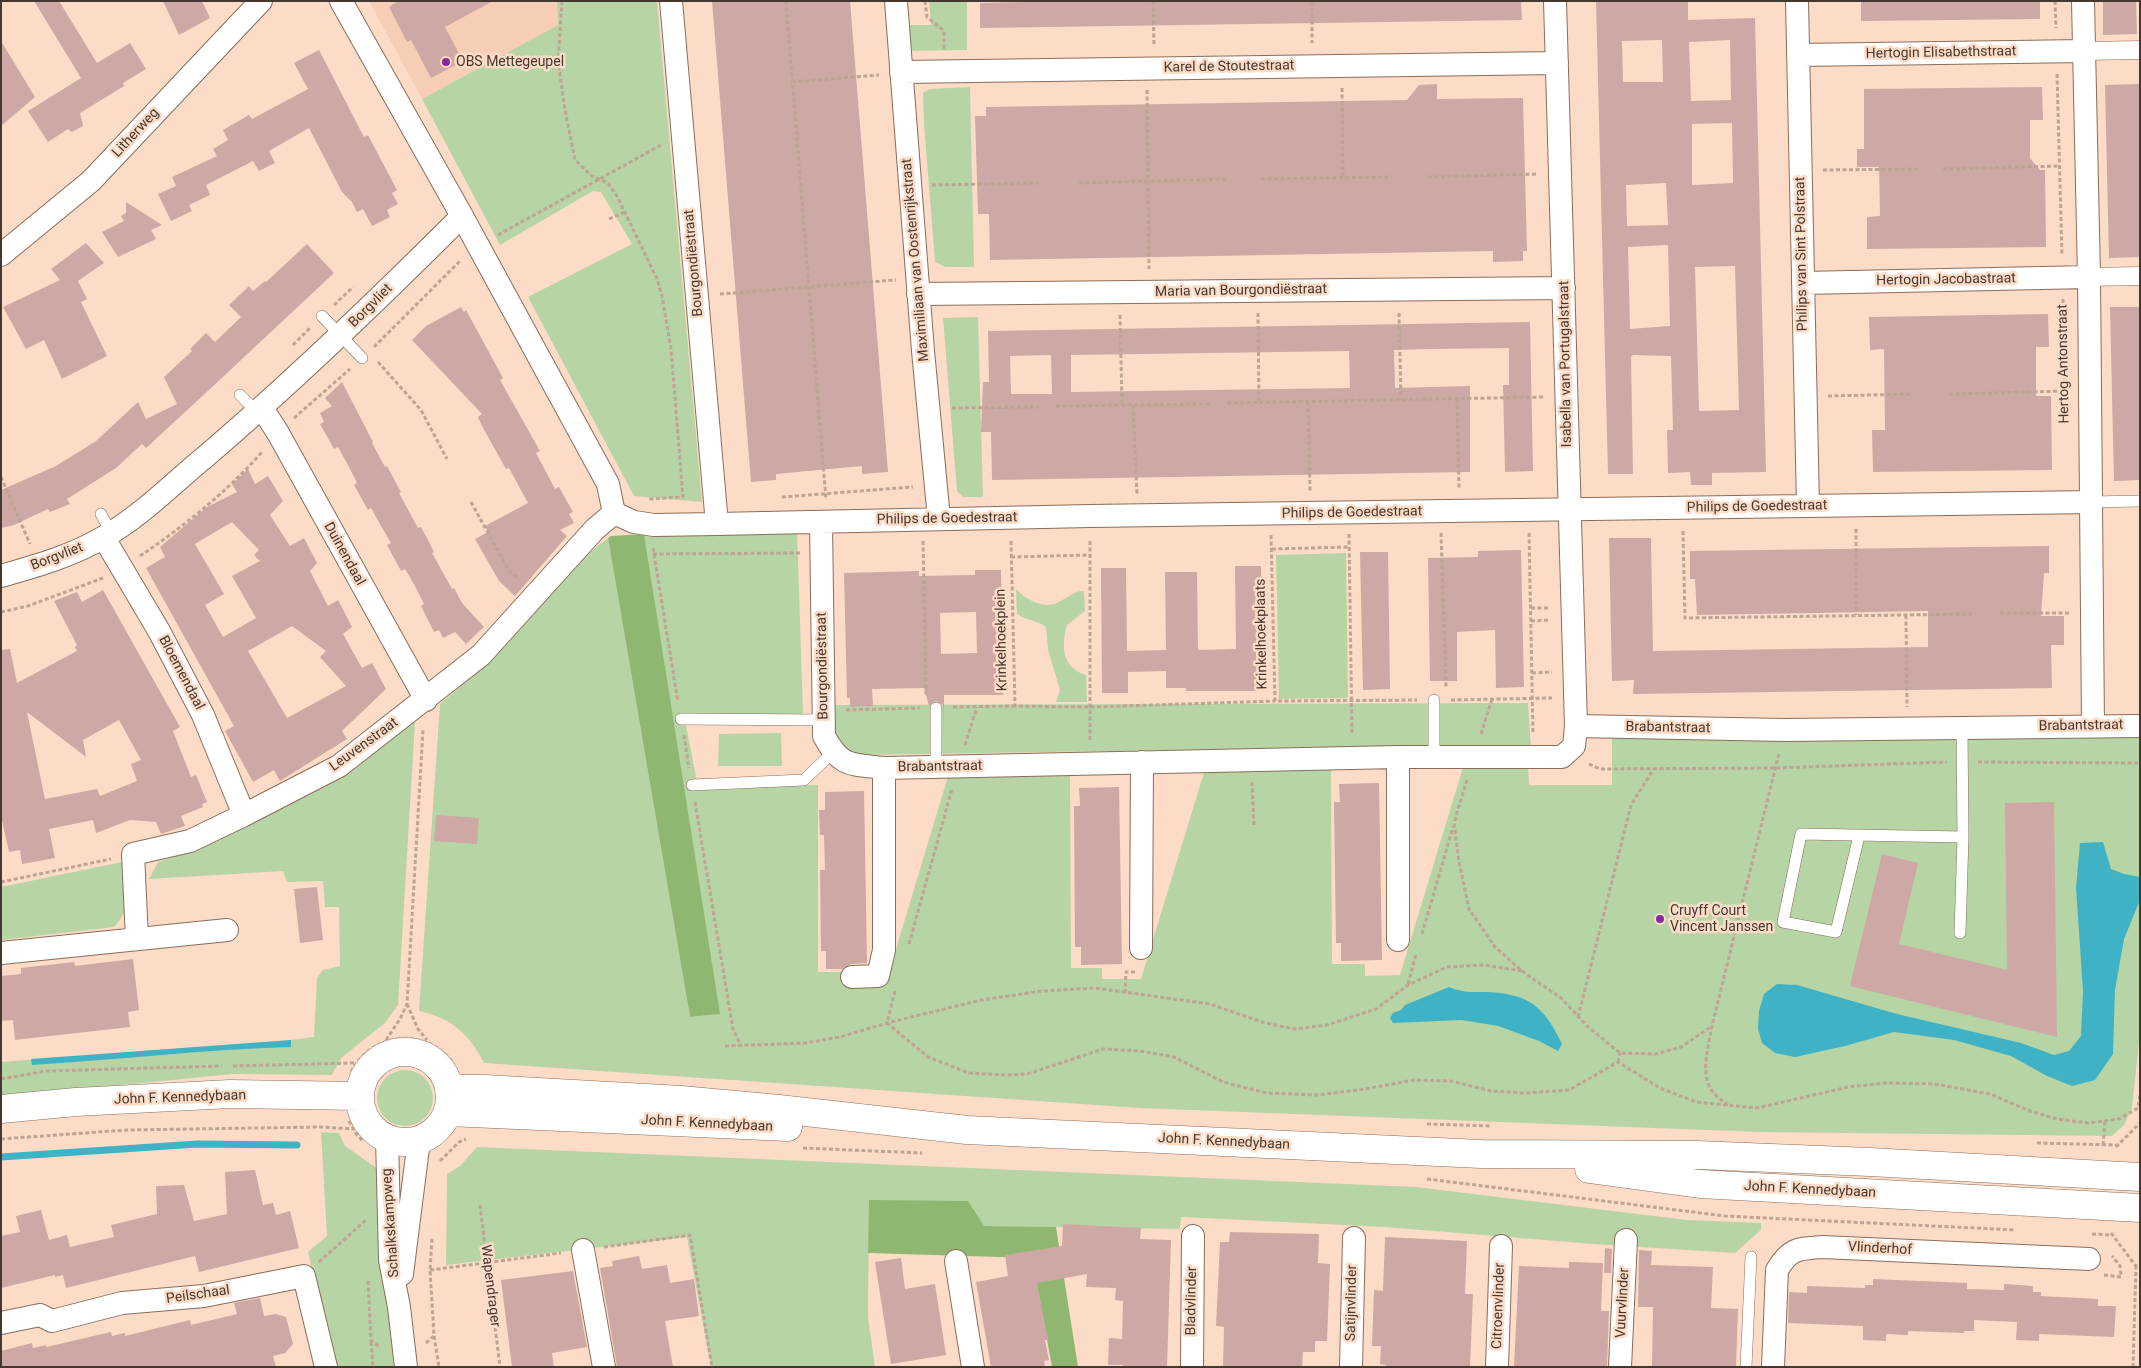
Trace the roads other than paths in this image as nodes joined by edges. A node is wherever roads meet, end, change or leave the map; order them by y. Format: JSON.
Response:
{"nodes":[{"id":1,"x":261,"y":1,"type":"edge"},
{"id":2,"x":341,"y":1,"type":"edge"},
{"id":3,"x":671,"y":1,"type":"edge"},
{"id":4,"x":896,"y":1,"type":"edge"},
{"id":5,"x":1555,"y":1,"type":"edge"},
{"id":6,"x":1797,"y":1,"type":"edge"},
{"id":7,"x":2083,"y":1,"type":"edge"},
{"id":8,"x":2140,"y":50,"type":"edge"},
{"id":9,"x":2084,"y":52,"type":"junction"},
{"id":10,"x":1798,"y":55,"type":"junction"},
{"id":11,"x":1557,"y":63,"type":"junction"},
{"id":12,"x":901,"y":72,"type":"junction"},
{"id":13,"x":462,"y":216,"type":"junction"},
{"id":14,"x":1,"y":255,"type":"edge"},
{"id":15,"x":2140,"y":276,"type":"edge"},
{"id":16,"x":2089,"y":278,"type":"junction"},
{"id":17,"x":1803,"y":283,"type":"junction"},
{"id":18,"x":918,"y":286,"type":"junction"},
{"id":19,"x":1564,"y":288,"type":"junction"},
{"id":20,"x":322,"y":316,"type":"dead end"},
{"id":21,"x":341,"y":336,"type":"junction"},
{"id":22,"x":362,"y":358,"type":"dead end"},
{"id":23,"x":240,"y":395,"type":"dead end"},
{"id":24,"x":259,"y":410,"type":"junction"},
{"id":25,"x":2140,"y":501,"type":"edge"},
{"id":26,"x":2092,"y":502,"type":"junction"},
{"id":27,"x":1808,"y":506,"type":"junction"},
{"id":28,"x":1569,"y":510,"type":"junction"},
{"id":29,"x":614,"y":513,"type":"junction"},
{"id":30,"x":931,"y":519,"type":"junction"},
{"id":31,"x":823,"y":523,"type":"junction"},
{"id":32,"x":717,"y":524,"type":"junction"},
{"id":33,"x":105,"y":528,"type":"junction"},
{"id":34,"x":1,"y":576,"type":"edge"},
{"id":35,"x":426,"y":700,"type":"junction"},
{"id":36,"x":1434,"y":700,"type":"road end"},
{"id":37,"x":936,"y":708,"type":"dead end"},
{"id":38,"x":681,"y":719,"type":"dead end"},
{"id":39,"x":823,"y":720,"type":"junction"},
{"id":40,"x":1576,"y":726,"type":"junction"},
{"id":41,"x":2093,"y":726,"type":"junction"},
{"id":42,"x":2140,"y":726,"type":"edge"},
{"id":43,"x":1962,"y":728,"type":"junction"},
{"id":44,"x":833,"y":752,"type":"junction"},
{"id":45,"x":1398,"y":757,"type":"junction"},
{"id":46,"x":1434,"y":757,"type":"junction"},
{"id":47,"x":1142,"y":762,"type":"junction"},
{"id":48,"x":936,"y":766,"type":"junction"},
{"id":49,"x":884,"y":768,"type":"junction"},
{"id":50,"x":692,"y":785,"type":"dead end"},
{"id":51,"x":244,"y":815,"type":"junction"},
{"id":52,"x":1859,"y":836,"type":"junction"},
{"id":53,"x":1963,"y":837,"type":"junction"},
{"id":54,"x":227,"y":930,"type":"dead end"},
{"id":55,"x":1960,"y":933,"type":"dead end"},
{"id":56,"x":138,"y":939,"type":"junction"},
{"id":57,"x":1408,"y":945,"type":"road end"},
{"id":58,"x":1141,"y":948,"type":"dead end"},
{"id":59,"x":1,"y":953,"type":"edge"},
{"id":60,"x":852,"y":977,"type":"dead end"},
{"id":61,"x":352,"y":1096,"type":"junction"},
{"id":62,"x":454,"y":1097,"type":"junction"},
{"id":63,"x":1,"y":1109,"type":"edge"},
{"id":64,"x":419,"y":1140,"type":"junction"},
{"id":65,"x":387,"y":1147,"type":"junction"},
{"id":66,"x":1482,"y":1154,"type":"junction"},
{"id":67,"x":2140,"y":1177,"type":"edge"},
{"id":68,"x":2140,"y":1208,"type":"edge"},
{"id":69,"x":1193,"y":1236,"type":"dead end"},
{"id":70,"x":1354,"y":1238,"type":"dead end"},
{"id":71,"x":1626,"y":1240,"type":"dead end"},
{"id":72,"x":1501,"y":1246,"type":"dead end"},
{"id":73,"x":582,"y":1250,"type":"dead end"},
{"id":74,"x":1751,"y":1257,"type":"dead end"},
{"id":75,"x":2089,"y":1259,"type":"dead end"},
{"id":76,"x":956,"y":1261,"type":"dead end"},
{"id":77,"x":399,"y":1307,"type":"junction"},
{"id":78,"x":1,"y":1323,"type":"edge"},
{"id":79,"x":326,"y":1367,"type":"edge"},
{"id":80,"x":406,"y":1367,"type":"edge"},
{"id":81,"x":604,"y":1367,"type":"edge"},
{"id":82,"x":973,"y":1367,"type":"edge"},
{"id":83,"x":1192,"y":1367,"type":"edge"},
{"id":84,"x":1351,"y":1367,"type":"edge"},
{"id":85,"x":1497,"y":1367,"type":"edge"},
{"id":86,"x":1620,"y":1367,"type":"edge"},
{"id":87,"x":1746,"y":1367,"type":"edge"},
{"id":88,"x":1773,"y":1367,"type":"edge"}],
"edges":[{"from":1,"to":14,"type":"street","name":"Litherweg"},
{"from":2,"to":13,"type":"street"},
{"from":3,"to":32,"type":"street","name":"Bourgondiëstraat"},
{"from":4,"to":12,"type":"street","name":"Maximiliaan van Oostenrijkstraat"},
{"from":5,"to":11,"type":"street","name":"Isabella van Portugalstraat"},
{"from":6,"to":10,"type":"street","name":"Philips van Sint Polstraat"},
{"from":7,"to":9,"type":"street","name":"Hertog Antonstraat"},
{"from":8,"to":9,"type":"street"},
{"from":9,"to":10,"type":"street","name":"Hertogin Elisabethstraat"},
{"from":9,"to":16,"type":"street","name":"Hertog Antonstraat"},
{"from":10,"to":17,"type":"street","name":"Philips van Sint Polstraat"},
{"from":11,"to":12,"type":"street","name":"Karel de Stoutestraat"},
{"from":11,"to":19,"type":"street","name":"Isabella van Portugalstraat"},
{"from":12,"to":18,"type":"street","name":"Maximiliaan van Oostenrijkstraat"},
{"from":13,"to":21,"type":"street","name":"Borgvliet"},
{"from":13,"to":29,"type":"street"},
{"from":15,"to":16,"type":"street"},
{"from":16,"to":17,"type":"street","name":"Hertogin Jacobastraat"},
{"from":16,"to":26,"type":"street","name":"Hertog Antonstraat"},
{"from":17,"to":27,"type":"street","name":"Philips van Sint Polstraat"},
{"from":18,"to":19,"type":"street","name":"Maria van Bourgondiëstraat"},
{"from":18,"to":30,"type":"street","name":"Maximiliaan van Oostenrijkstraat"},
{"from":19,"to":28,"type":"street","name":"Isabella van Portugalstraat"},
{"from":20,"to":21,"type":"lane"},
{"from":21,"to":22,"type":"lane"},
{"from":21,"to":24,"type":"street","name":"Borgvliet"},
{"from":23,"to":24,"type":"lane"},
{"from":24,"to":33,"type":"street","name":"Borgvliet"},
{"from":24,"to":35,"type":"street","name":"Duinendaal"},
{"from":25,"to":26,"type":"lane"},
{"from":26,"to":27,"type":"street","name":"Philips de Goedestraat"},
{"from":26,"to":41,"type":"street","name":"Hertog Antonstraat"},
{"from":27,"to":28,"type":"street","name":"Philips de Goedestraat"},
{"from":28,"to":30,"type":"street","name":"Philips de Goedestraat"},
{"from":28,"to":40,"type":"street","name":"Isabella van Portugalstraat"},
{"from":29,"to":32,"type":"street","name":"Philips de Goedestraat"},
{"from":29,"to":35,"type":"street","name":"Leuvenstraat"},
{"from":30,"to":31,"type":"street","name":"Philips de Goedestraat"},
{"from":31,"to":32,"type":"street","name":"Philips de Goedestraat"},
{"from":31,"to":39,"type":"street","name":"Bourgondiëstraat"},
{"from":33,"to":34,"type":"street","name":"Borgvliet"},
{"from":33,"to":51,"type":"street","name":"Bloemendaal"},
{"from":35,"to":51,"type":"street","name":"Leuvenstraat"},
{"from":36,"to":46,"type":"lane"},
{"from":37,"to":48,"type":"lane"},
{"from":38,"to":39,"type":"lane"},
{"from":39,"to":44,"type":"street","name":"Bourgondiëstraat"},
{"from":40,"to":43,"type":"street","name":"Brabantstraat"},
{"from":40,"to":46,"type":"street","name":"Brabantstraat"},
{"from":41,"to":42,"type":"street","name":"Brabantstraat"},
{"from":41,"to":43,"type":"street","name":"Brabantstraat"},
{"from":43,"to":53,"type":"lane"},
{"from":44,"to":49,"type":"street"},
{"from":44,"to":50,"type":"lane"},
{"from":45,"to":46,"type":"street","name":"Brabantstraat"},
{"from":45,"to":47,"type":"street","name":"Brabantstraat"},
{"from":45,"to":57,"type":"street"},
{"from":47,"to":48,"type":"street","name":"Brabantstraat"},
{"from":47,"to":58,"type":"street"},
{"from":48,"to":49,"type":"street","name":"Brabantstraat"},
{"from":49,"to":60,"type":"street","name":"Brabantstraat"},
{"from":51,"to":56,"type":"street","name":"Leuvenstraat"},
{"from":52,"to":52,"type":"lane"},
{"from":52,"to":53,"type":"lane"},
{"from":53,"to":55,"type":"lane"},
{"from":54,"to":56,"type":"street"},
{"from":56,"to":59,"type":"street"},
{"from":61,"to":62,"type":"main road"},
{"from":61,"to":63,"type":"main road","name":"John F. Kennedybaan"},
{"from":61,"to":65,"type":"main road"},
{"from":62,"to":64,"type":"main road"},
{"from":62,"to":66,"type":"main road","name":"John F. Kennedybaan"},
{"from":64,"to":65,"type":"main road"},
{"from":64,"to":77,"type":"street","name":"Schalkskampweg"},
{"from":65,"to":77,"type":"street","name":"Schalkskampweg"},
{"from":66,"to":67,"type":"main road","name":"John F. Kennedybaan"},
{"from":66,"to":68,"type":"main road","name":"John F. Kennedybaan"},
{"from":69,"to":83,"type":"street","name":"Bladvlinder"},
{"from":70,"to":84,"type":"street","name":"Satijnvlinder"},
{"from":71,"to":86,"type":"street","name":"Vuurvlinder"},
{"from":72,"to":85,"type":"street","name":"Citroenvlinder"},
{"from":73,"to":81,"type":"street"},
{"from":74,"to":87,"type":"lane"},
{"from":75,"to":88,"type":"street","name":"Vlinderhof"},
{"from":76,"to":82,"type":"street"},
{"from":77,"to":80,"type":"street","name":"Schalkskampweg"},
{"from":78,"to":79,"type":"street","name":"Peilschaal"}]}
